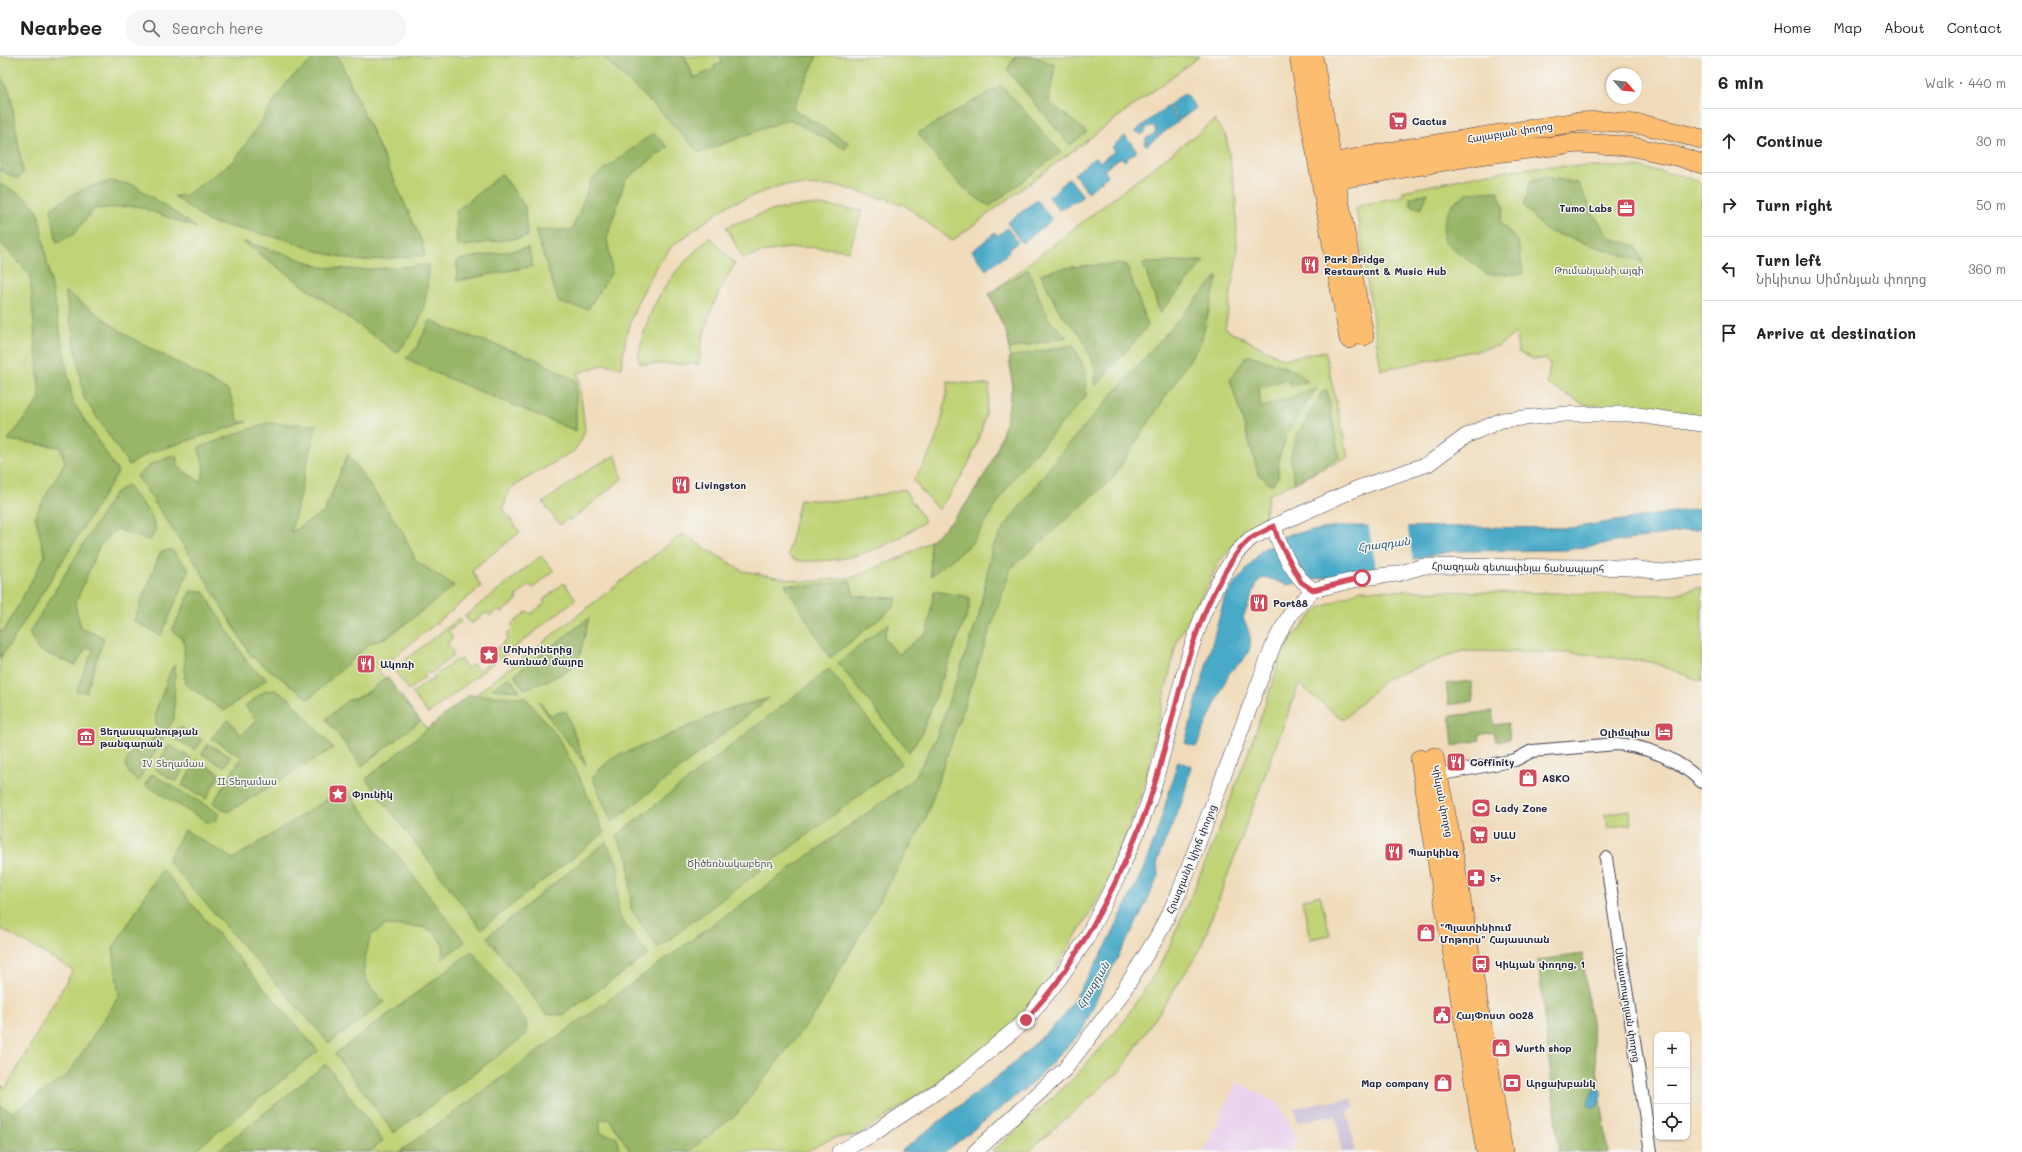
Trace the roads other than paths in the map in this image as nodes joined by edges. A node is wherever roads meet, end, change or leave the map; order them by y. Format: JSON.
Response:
{"nodes":[{"id":1,"x":1301,"y":59,"type":"edge"},
{"id":2,"x":1702,"y":139,"type":"edge"},
{"id":3,"x":1702,"y":164,"type":"edge"},
{"id":4,"x":1327,"y":174,"type":"junction"},
{"id":5,"x":1357,"y":338,"type":"dead end"},
{"id":6,"x":1702,"y":424,"type":"edge"},
{"id":7,"x":1276,"y":533,"type":"junction"},
{"id":8,"x":1702,"y":567,"type":"edge"},
{"id":9,"x":1307,"y":586,"type":"junction"},
{"id":10,"x":1431,"y":763,"type":"joint"},
{"id":11,"x":1702,"y":782,"type":"edge"},
{"id":12,"x":1606,"y":858,"type":"dead end"},
{"id":13,"x":1481,"y":1069,"type":"junction"},
{"id":14,"x":839,"y":1152,"type":"edge"},
{"id":15,"x":975,"y":1152,"type":"edge"},
{"id":16,"x":1486,"y":1152,"type":"edge"},
{"id":17,"x":1503,"y":1152,"type":"edge"},
{"id":18,"x":1651,"y":1152,"type":"edge"}],
"edges":[{"from":1,"to":4,"type":"main road"},
{"from":2,"to":4,"type":"main road","name":"Հալաբյան փողոց"},
{"from":3,"to":4,"type":"main road","name":"Հալաբյան փողոց"},
{"from":4,"to":5,"type":"main road"},
{"from":6,"to":7,"type":"street"},
{"from":7,"to":9,"type":"street"},
{"from":7,"to":14,"type":"street"},
{"from":8,"to":9,"type":"street","name":"Հրազդան գետափնյա ճանապարհ"},
{"from":9,"to":15,"type":"street","name":"Հրազդանի կիրճ փողոց"},
{"from":10,"to":11,"type":"street"},
{"from":10,"to":13,"type":"main road","name":"Կիևյան փողոց"},
{"from":12,"to":18,"type":"street","name":"Սևաստոպոլյան փողոց"},
{"from":13,"to":16,"type":"main road","name":"Կիևյան փողոց"},
{"from":13,"to":17,"type":"main road","name":"Կիևյան փողոց"}]}
